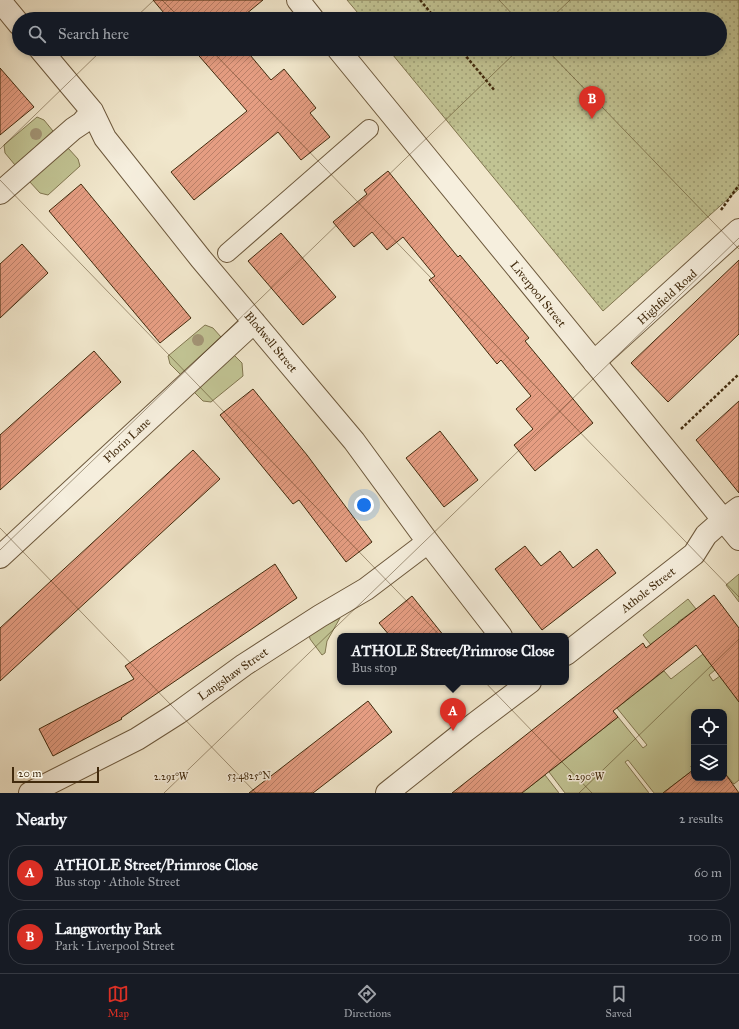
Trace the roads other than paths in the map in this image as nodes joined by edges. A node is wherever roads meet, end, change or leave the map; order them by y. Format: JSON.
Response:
{"nodes":[{"id":1,"x":0,"y":0,"type":"edge"},
{"id":2,"x":298,"y":0,"type":"edge"},
{"id":3,"x":307,"y":12,"type":"edge"},
{"id":4,"x":12,"y":15,"type":"edge"},
{"id":5,"x":46,"y":56,"type":"edge"},
{"id":6,"x":344,"y":56,"type":"edge"},
{"id":7,"x":92,"y":111,"type":"junction"},
{"id":8,"x":369,"y":129,"type":"dead end"},
{"id":9,"x":0,"y":193,"type":"edge"},
{"id":10,"x":739,"y":230,"type":"edge"},
{"id":11,"x":227,"y":252,"type":"dead end"},
{"id":12,"x":254,"y":322,"type":"junction"},
{"id":13,"x":594,"y":362,"type":"junction"},
{"id":14,"x":731,"y":514,"type":"edge"},
{"id":15,"x":739,"y":539,"type":"edge"},
{"id":16,"x":428,"y":542,"type":"junction"},
{"id":17,"x":0,"y":557,"type":"edge"},
{"id":18,"x":499,"y":633,"type":"edge"},
{"id":19,"x":569,"y":652,"type":"edge"},
{"id":20,"x":526,"y":685,"type":"edge"},
{"id":21,"x":30,"y":793,"type":"edge"},
{"id":22,"x":387,"y":793,"type":"edge"}],
"edges":[{"from":1,"to":4,"type":"street"},
{"from":2,"to":3,"type":"street"},
{"from":5,"to":7,"type":"street","name":"Blodwell Street"},
{"from":6,"to":13,"type":"street","name":"Liverpool Street"},
{"from":7,"to":9,"type":"street"},
{"from":7,"to":12,"type":"street","name":"Blodwell Street"},
{"from":8,"to":11,"type":"street"},
{"from":10,"to":13,"type":"street","name":"Highfield Road"},
{"from":12,"to":16,"type":"street","name":"Blodwell Street"},
{"from":12,"to":17,"type":"street","name":"Florin Lane"},
{"from":13,"to":14,"type":"street","name":"Liverpool Street"},
{"from":14,"to":15,"type":"street","name":"Liverpool Street"},
{"from":14,"to":19,"type":"street","name":"Athole Street"},
{"from":16,"to":18,"type":"street","name":"Blodwell Street"},
{"from":16,"to":21,"type":"street","name":"Langshaw Street"},
{"from":20,"to":22,"type":"street"}]}
